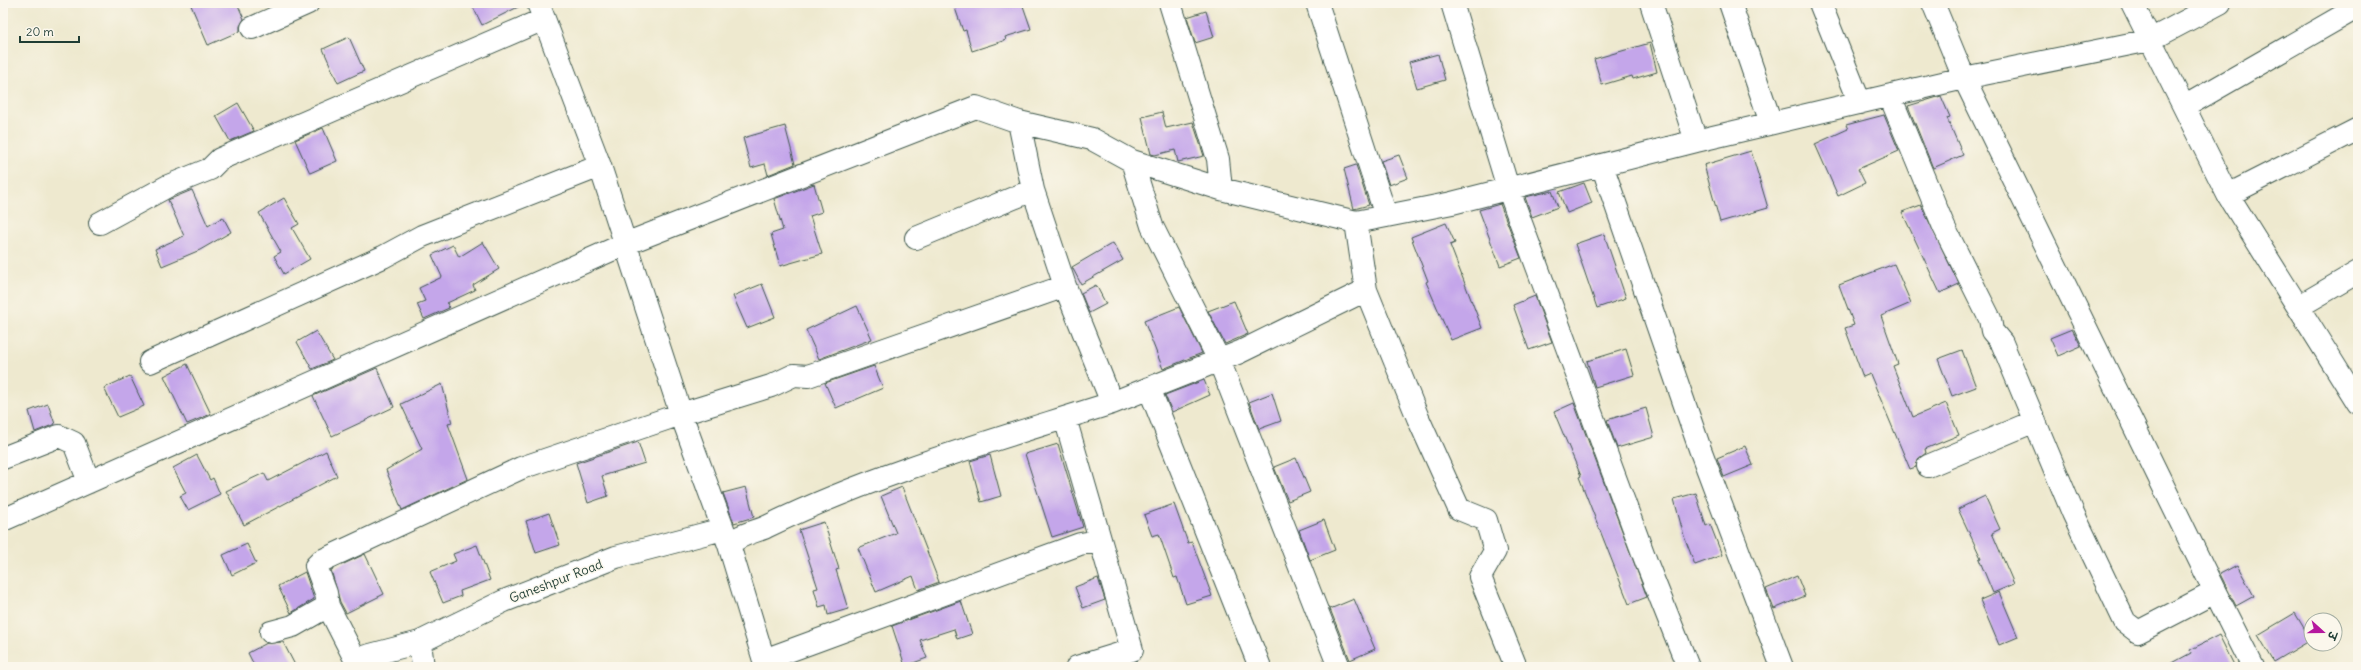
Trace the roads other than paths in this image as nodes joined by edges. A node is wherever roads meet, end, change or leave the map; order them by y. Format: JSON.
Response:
{"nodes":[{"id":1,"x":308,"y":3,"type":"edge"},
{"id":2,"x":1170,"y":3,"type":"edge"},
{"id":3,"x":1317,"y":3,"type":"edge"},
{"id":4,"x":1452,"y":3,"type":"edge"},
{"id":5,"x":1651,"y":3,"type":"edge"},
{"id":6,"x":1730,"y":3,"type":"edge"},
{"id":7,"x":1820,"y":3,"type":"edge"},
{"id":8,"x":1933,"y":3,"type":"edge"},
{"id":9,"x":2132,"y":3,"type":"edge"},
{"id":10,"x":2220,"y":3,"type":"edge"},
{"id":11,"x":2358,"y":7,"type":"edge"},
{"id":12,"x":541,"y":11,"type":"edge"},
{"id":13,"x":252,"y":28,"type":"dead end"},
{"id":14,"x":2150,"y":40,"type":"junction"},
{"id":15,"x":1964,"y":78,"type":"junction"},
{"id":16,"x":1890,"y":96,"type":"junction"},
{"id":17,"x":1860,"y":103,"type":"junction"},
{"id":18,"x":2184,"y":107,"type":"junction"},
{"id":19,"x":1019,"y":122,"type":"junction"},
{"id":20,"x":1771,"y":123,"type":"junction"},
{"id":21,"x":2358,"y":129,"type":"edge"},
{"id":22,"x":1696,"y":141,"type":"junction"},
{"id":23,"x":1132,"y":161,"type":"junction"},
{"id":24,"x":1602,"y":165,"type":"junction"},
{"id":25,"x":600,"y":166,"type":"junction"},
{"id":26,"x":1508,"y":188,"type":"junction"},
{"id":27,"x":1221,"y":189,"type":"junction"},
{"id":28,"x":1033,"y":190,"type":"junction"},
{"id":29,"x":2228,"y":195,"type":"junction"},
{"id":30,"x":1386,"y":216,"type":"junction"},
{"id":31,"x":1356,"y":222,"type":"junction"},
{"id":32,"x":100,"y":223,"type":"dead end"},
{"id":33,"x":916,"y":238,"type":"dead end"},
{"id":34,"x":625,"y":244,"type":"junction"},
{"id":35,"x":2358,"y":272,"type":"edge"},
{"id":36,"x":1065,"y":286,"type":"junction"},
{"id":37,"x":1366,"y":290,"type":"junction"},
{"id":38,"x":2298,"y":307,"type":"junction"},
{"id":39,"x":1219,"y":360,"type":"junction"},
{"id":40,"x":150,"y":362,"type":"dead end"},
{"id":41,"x":1149,"y":388,"type":"junction"},
{"id":42,"x":1112,"y":403,"type":"junction"},
{"id":43,"x":2358,"y":403,"type":"edge"},
{"id":44,"x":681,"y":414,"type":"junction"},
{"id":45,"x":1065,"y":418,"type":"junction"},
{"id":46,"x":2035,"y":421,"type":"junction"},
{"id":47,"x":3,"y":458,"type":"edge"},
{"id":48,"x":1928,"y":466,"type":"dead end"},
{"id":49,"x":89,"y":482,"type":"junction"},
{"id":50,"x":3,"y":520,"type":"edge"},
{"id":51,"x":726,"y":537,"type":"junction"},
{"id":52,"x":1099,"y":541,"type":"junction"},
{"id":53,"x":2215,"y":592,"type":"junction"},
{"id":54,"x":328,"y":606,"type":"junction"},
{"id":55,"x":271,"y":632,"type":"dead end"},
{"id":56,"x":420,"y":642,"type":"junction"},
{"id":57,"x":765,"y":663,"type":"edge"},
{"id":58,"x":423,"y":667,"type":"edge"},
{"id":59,"x":1077,"y":667,"type":"edge"},
{"id":60,"x":1260,"y":667,"type":"edge"},
{"id":61,"x":1340,"y":667,"type":"edge"},
{"id":62,"x":1516,"y":667,"type":"edge"},
{"id":63,"x":1688,"y":667,"type":"edge"},
{"id":64,"x":1782,"y":667,"type":"edge"},
{"id":65,"x":2254,"y":667,"type":"edge"}],
"edges":[{"from":1,"to":13,"type":"street"},
{"from":2,"to":27,"type":"street"},
{"from":3,"to":30,"type":"street"},
{"from":4,"to":26,"type":"street"},
{"from":5,"to":22,"type":"street"},
{"from":6,"to":20,"type":"street"},
{"from":7,"to":17,"type":"street"},
{"from":8,"to":15,"type":"street"},
{"from":9,"to":14,"type":"street"},
{"from":10,"to":14,"type":"street"},
{"from":11,"to":18,"type":"street"},
{"from":12,"to":25,"type":"street"},
{"from":12,"to":32,"type":"street"},
{"from":14,"to":15,"type":"street"},
{"from":14,"to":18,"type":"street"},
{"from":15,"to":16,"type":"street"},
{"from":15,"to":53,"type":"street"},
{"from":16,"to":17,"type":"street"},
{"from":16,"to":46,"type":"street"},
{"from":17,"to":20,"type":"street"},
{"from":18,"to":29,"type":"street"},
{"from":19,"to":23,"type":"street"},
{"from":19,"to":28,"type":"street"},
{"from":19,"to":34,"type":"street"},
{"from":20,"to":22,"type":"street"},
{"from":21,"to":29,"type":"street"},
{"from":22,"to":24,"type":"street"},
{"from":23,"to":27,"type":"street"},
{"from":23,"to":39,"type":"street"},
{"from":24,"to":26,"type":"street"},
{"from":24,"to":64,"type":"street"},
{"from":25,"to":34,"type":"street"},
{"from":25,"to":40,"type":"street"},
{"from":26,"to":30,"type":"street"},
{"from":26,"to":63,"type":"street"},
{"from":27,"to":31,"type":"street"},
{"from":28,"to":33,"type":"street"},
{"from":28,"to":36,"type":"street"},
{"from":29,"to":38,"type":"street"},
{"from":30,"to":31,"type":"street"},
{"from":31,"to":37,"type":"street"},
{"from":34,"to":44,"type":"street"},
{"from":34,"to":49,"type":"street"},
{"from":35,"to":38,"type":"street"},
{"from":36,"to":42,"type":"street"},
{"from":36,"to":44,"type":"street"},
{"from":37,"to":39,"type":"street","name":"Ganeshpur Road"},
{"from":37,"to":62,"type":"street"},
{"from":38,"to":43,"type":"street"},
{"from":39,"to":41,"type":"street","name":"Ganeshpur Road"},
{"from":39,"to":61,"type":"street"},
{"from":41,"to":42,"type":"street","name":"Ganeshpur Road"},
{"from":41,"to":60,"type":"street"},
{"from":42,"to":45,"type":"street","name":"Ganeshpur Road"},
{"from":44,"to":51,"type":"street"},
{"from":44,"to":54,"type":"street"},
{"from":45,"to":51,"type":"street","name":"Ganeshpur Road"},
{"from":45,"to":52,"type":"street"},
{"from":46,"to":48,"type":"street"},
{"from":46,"to":53,"type":"street"},
{"from":47,"to":49,"type":"street"},
{"from":49,"to":50,"type":"street"},
{"from":51,"to":56,"type":"street","name":"Ganeshpur Road"},
{"from":51,"to":57,"type":"street"},
{"from":52,"to":57,"type":"street"},
{"from":52,"to":59,"type":"street"},
{"from":53,"to":65,"type":"street"},
{"from":54,"to":55,"type":"street"},
{"from":54,"to":56,"type":"street","name":"Ganeshpur Road"},
{"from":56,"to":58,"type":"street"}]}
